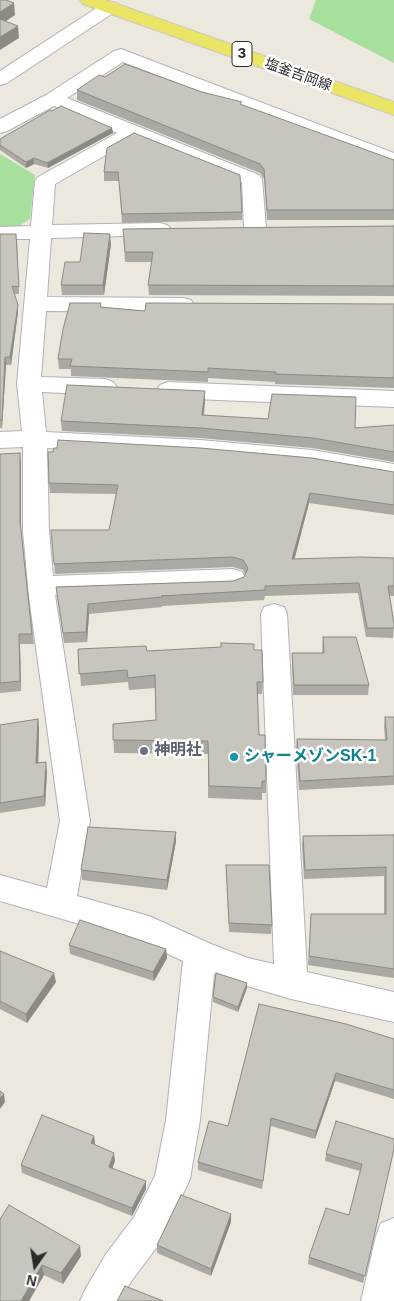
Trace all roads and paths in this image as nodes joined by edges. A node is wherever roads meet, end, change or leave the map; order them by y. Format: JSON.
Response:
{"nodes":[{"id":1,"x":90,"y":0,"type":"edge"},
{"id":2,"x":110,"y":7,"type":"junction"},
{"id":3,"x":0,"y":79,"type":"edge"},
{"id":4,"x":53,"y":99,"type":"junction"},
{"id":5,"x":394,"y":109,"type":"edge"},
{"id":6,"x":0,"y":127,"type":"edge"},
{"id":7,"x":133,"y":132,"type":"junction"},
{"id":8,"x":394,"y":160,"type":"edge"},
{"id":9,"x":255,"y":228,"type":"edge"},
{"id":10,"x":177,"y":229,"type":"edge"},
{"id":11,"x":41,"y":231,"type":"junction"},
{"id":12,"x":0,"y":234,"type":"edge"},
{"id":13,"x":35,"y":304,"type":"junction"},
{"id":14,"x":204,"y":305,"type":"edge"},
{"id":15,"x":29,"y":384,"type":"junction"},
{"id":16,"x":394,"y":399,"type":"edge"},
{"id":17,"x":35,"y":439,"type":"junction"},
{"id":18,"x":0,"y":440,"type":"edge"},
{"id":19,"x":394,"y":472,"type":"edge"},
{"id":20,"x":233,"y":579,"type":"edge"},
{"id":21,"x":41,"y":586,"type":"junction"},
{"id":22,"x":274,"y":614,"type":"dead end"},
{"id":23,"x":0,"y":888,"type":"edge"},
{"id":24,"x":60,"y":905,"type":"junction"},
{"id":25,"x":200,"y":954,"type":"junction"},
{"id":26,"x":291,"y":984,"type":"junction"},
{"id":27,"x":394,"y":1007,"type":"edge"},
{"id":28,"x":394,"y":1236,"type":"edge"},
{"id":29,"x":99,"y":1301,"type":"edge"},
{"id":30,"x":380,"y":1301,"type":"edge"}],
"edges":[{"from":1,"to":2,"type":"main road","name":"塩釜吉岡線","number":"3"},
{"from":2,"to":3,"type":"street"},
{"from":2,"to":5,"type":"main road","name":"塩釜吉岡線","number":"3"},
{"from":4,"to":6,"type":"street"},
{"from":4,"to":7,"type":"street"},
{"from":4,"to":8,"type":"street"},
{"from":7,"to":9,"type":"street"},
{"from":7,"to":11,"type":"street"},
{"from":10,"to":11,"type":"street"},
{"from":11,"to":12,"type":"street"},
{"from":11,"to":13,"type":"street"},
{"from":13,"to":14,"type":"street"},
{"from":13,"to":15,"type":"street"},
{"from":15,"to":16,"type":"street"},
{"from":15,"to":17,"type":"street"},
{"from":17,"to":18,"type":"street"},
{"from":17,"to":19,"type":"street"},
{"from":17,"to":21,"type":"street"},
{"from":20,"to":21,"type":"street"},
{"from":21,"to":24,"type":"street"},
{"from":22,"to":26,"type":"street"},
{"from":23,"to":24,"type":"street"},
{"from":24,"to":25,"type":"street"},
{"from":25,"to":26,"type":"street"},
{"from":25,"to":29,"type":"street"},
{"from":26,"to":27,"type":"street"},
{"from":28,"to":30,"type":"street"}]}
